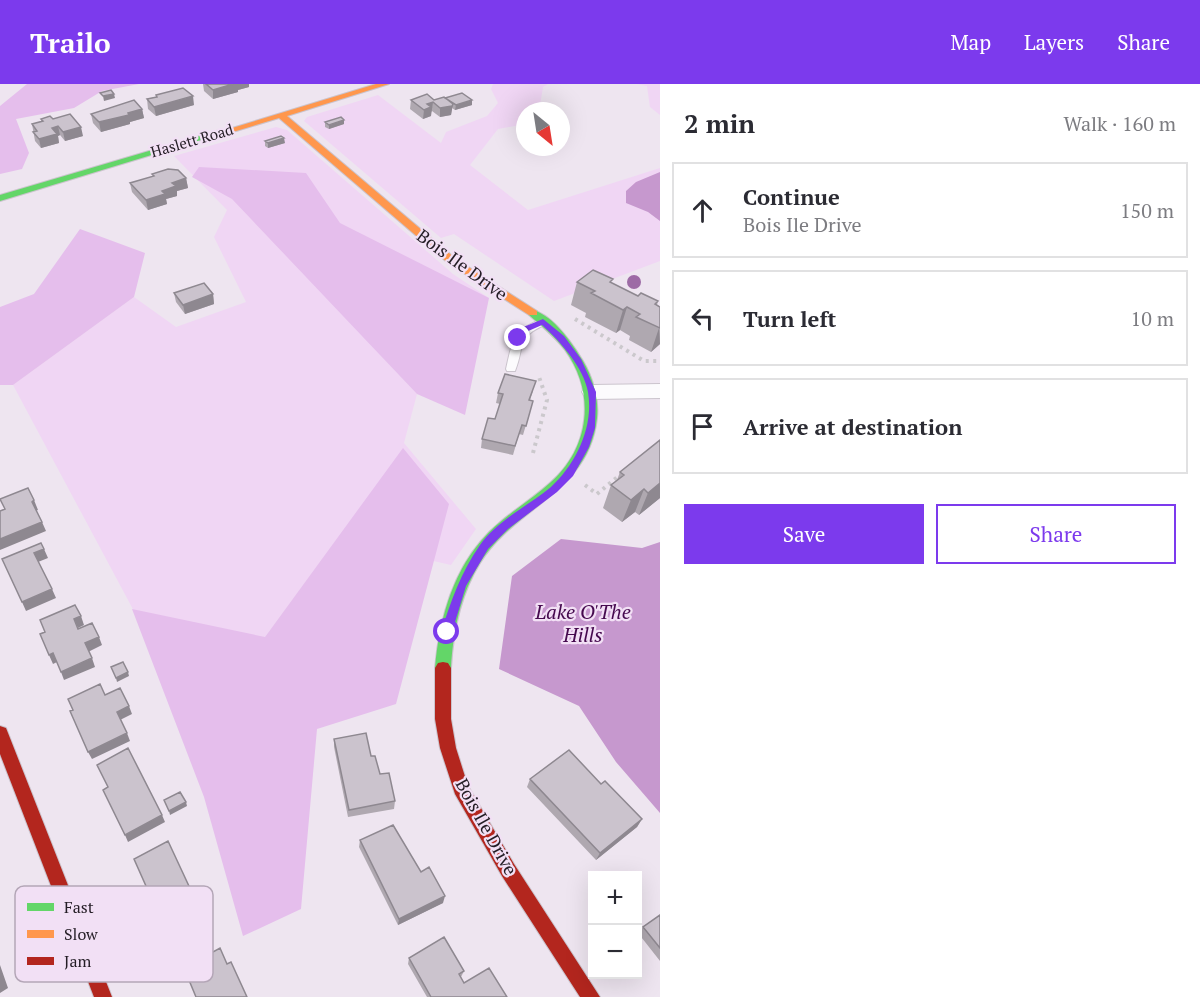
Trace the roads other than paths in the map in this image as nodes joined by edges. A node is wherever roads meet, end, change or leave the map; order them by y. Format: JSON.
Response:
{"nodes":[{"id":1,"x":385,"y":84,"type":"edge"},
{"id":2,"x":281,"y":115,"type":"junction"},
{"id":3,"x":0,"y":198,"type":"edge"},
{"id":4,"x":543,"y":322,"type":"junction"},
{"id":5,"x":511,"y":369,"type":"dead end"},
{"id":6,"x":592,"y":392,"type":"junction"},
{"id":7,"x":660,"y":392,"type":"edge"},
{"id":8,"x":0,"y":733,"type":"edge"},
{"id":9,"x":60,"y":886,"type":"edge"},
{"id":10,"x":97,"y":982,"type":"edge"},
{"id":11,"x":103,"y":997,"type":"edge"},
{"id":12,"x":591,"y":997,"type":"edge"}],
"edges":[{"from":1,"to":2,"type":"street","name":"Haslett Road"},
{"from":2,"to":3,"type":"street","name":"Haslett Road"},
{"from":2,"to":4,"type":"street","name":"Bois Ile Drive"},
{"from":4,"to":5,"type":"lane"},
{"from":4,"to":6,"type":"street","name":"Bois Ile Drive"},
{"from":6,"to":7,"type":"street"},
{"from":6,"to":12,"type":"street","name":"Bois Ile Drive"},
{"from":8,"to":9,"type":"street"},
{"from":10,"to":11,"type":"street"}]}
